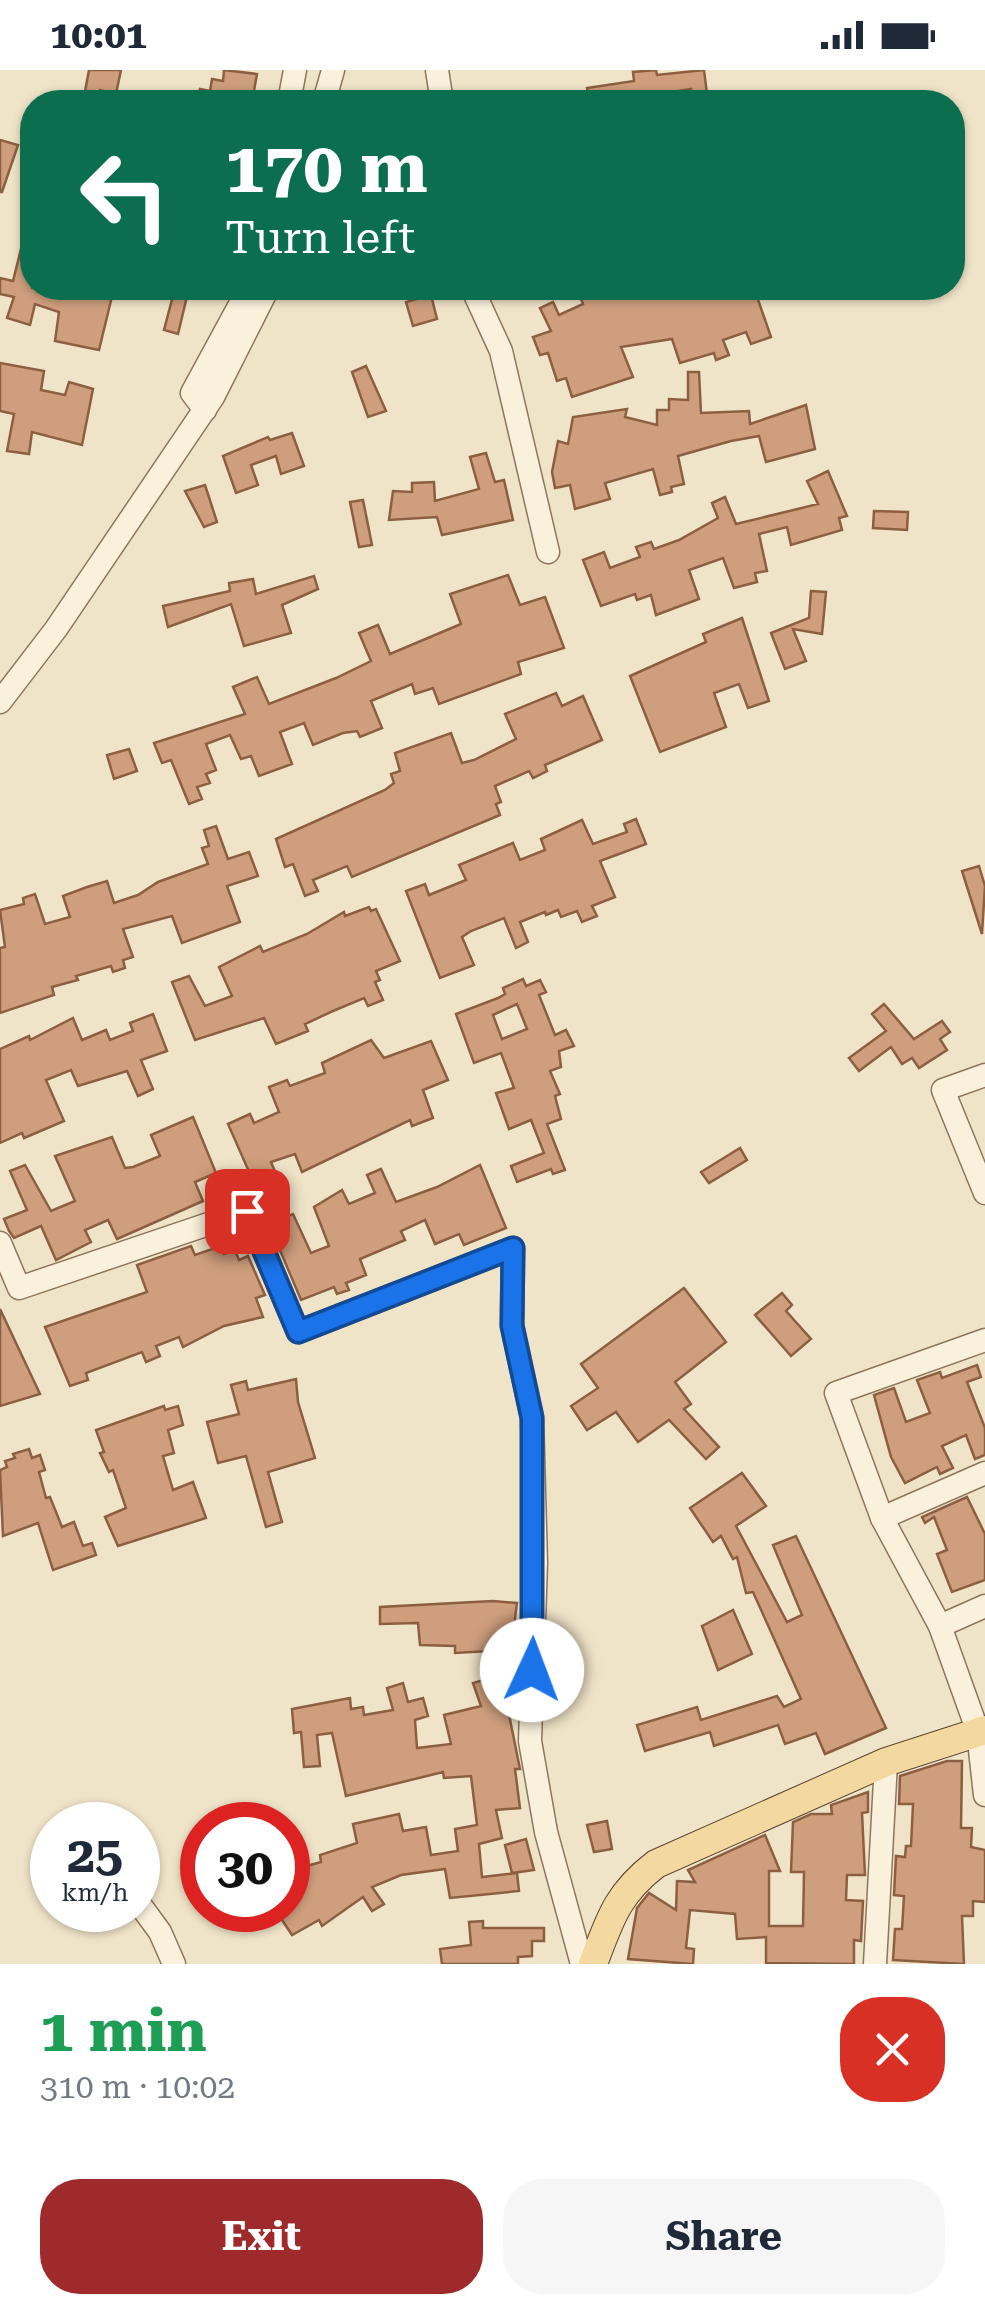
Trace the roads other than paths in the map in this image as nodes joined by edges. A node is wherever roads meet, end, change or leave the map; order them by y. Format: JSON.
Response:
{"nodes":[{"id":1,"x":242,"y":300,"type":"edge"},
{"id":2,"x":262,"y":300,"type":"edge"},
{"id":3,"x":478,"y":300,"type":"edge"},
{"id":4,"x":204,"y":410,"type":"junction"},
{"id":5,"x":548,"y":552,"type":"dead end"},
{"id":6,"x":0,"y":702,"type":"edge"},
{"id":7,"x":985,"y":1075,"type":"edge"},
{"id":8,"x":985,"y":1192,"type":"edge"},
{"id":9,"x":0,"y":1242,"type":"edge"},
{"id":10,"x":985,"y":1340,"type":"edge"},
{"id":11,"x":985,"y":1473,"type":"edge"},
{"id":12,"x":882,"y":1518,"type":"junction"},
{"id":13,"x":985,"y":1606,"type":"edge"},
{"id":14,"x":940,"y":1626,"type":"junction"},
{"id":15,"x":982,"y":1731,"type":"edge"},
{"id":16,"x":886,"y":1762,"type":"junction"},
{"id":17,"x":985,"y":1795,"type":"edge"},
{"id":18,"x":160,"y":1932,"type":"edge"},
{"id":19,"x":174,"y":1964,"type":"edge"},
{"id":20,"x":582,"y":1964,"type":"edge"},
{"id":21,"x":592,"y":1964,"type":"edge"},
{"id":22,"x":875,"y":1964,"type":"edge"}],
"edges":[{"from":1,"to":4,"type":"street"},
{"from":2,"to":4,"type":"street"},
{"from":3,"to":5,"type":"street"},
{"from":4,"to":6,"type":"street"},
{"from":7,"to":8,"type":"street"},
{"from":9,"to":20,"type":"street"},
{"from":10,"to":12,"type":"street"},
{"from":11,"to":12,"type":"street"},
{"from":12,"to":14,"type":"street"},
{"from":13,"to":14,"type":"street"},
{"from":14,"to":15,"type":"street"},
{"from":15,"to":16,"type":"main road"},
{"from":15,"to":17,"type":"street"},
{"from":16,"to":21,"type":"main road"},
{"from":16,"to":22,"type":"street"},
{"from":18,"to":19,"type":"street"}]}
